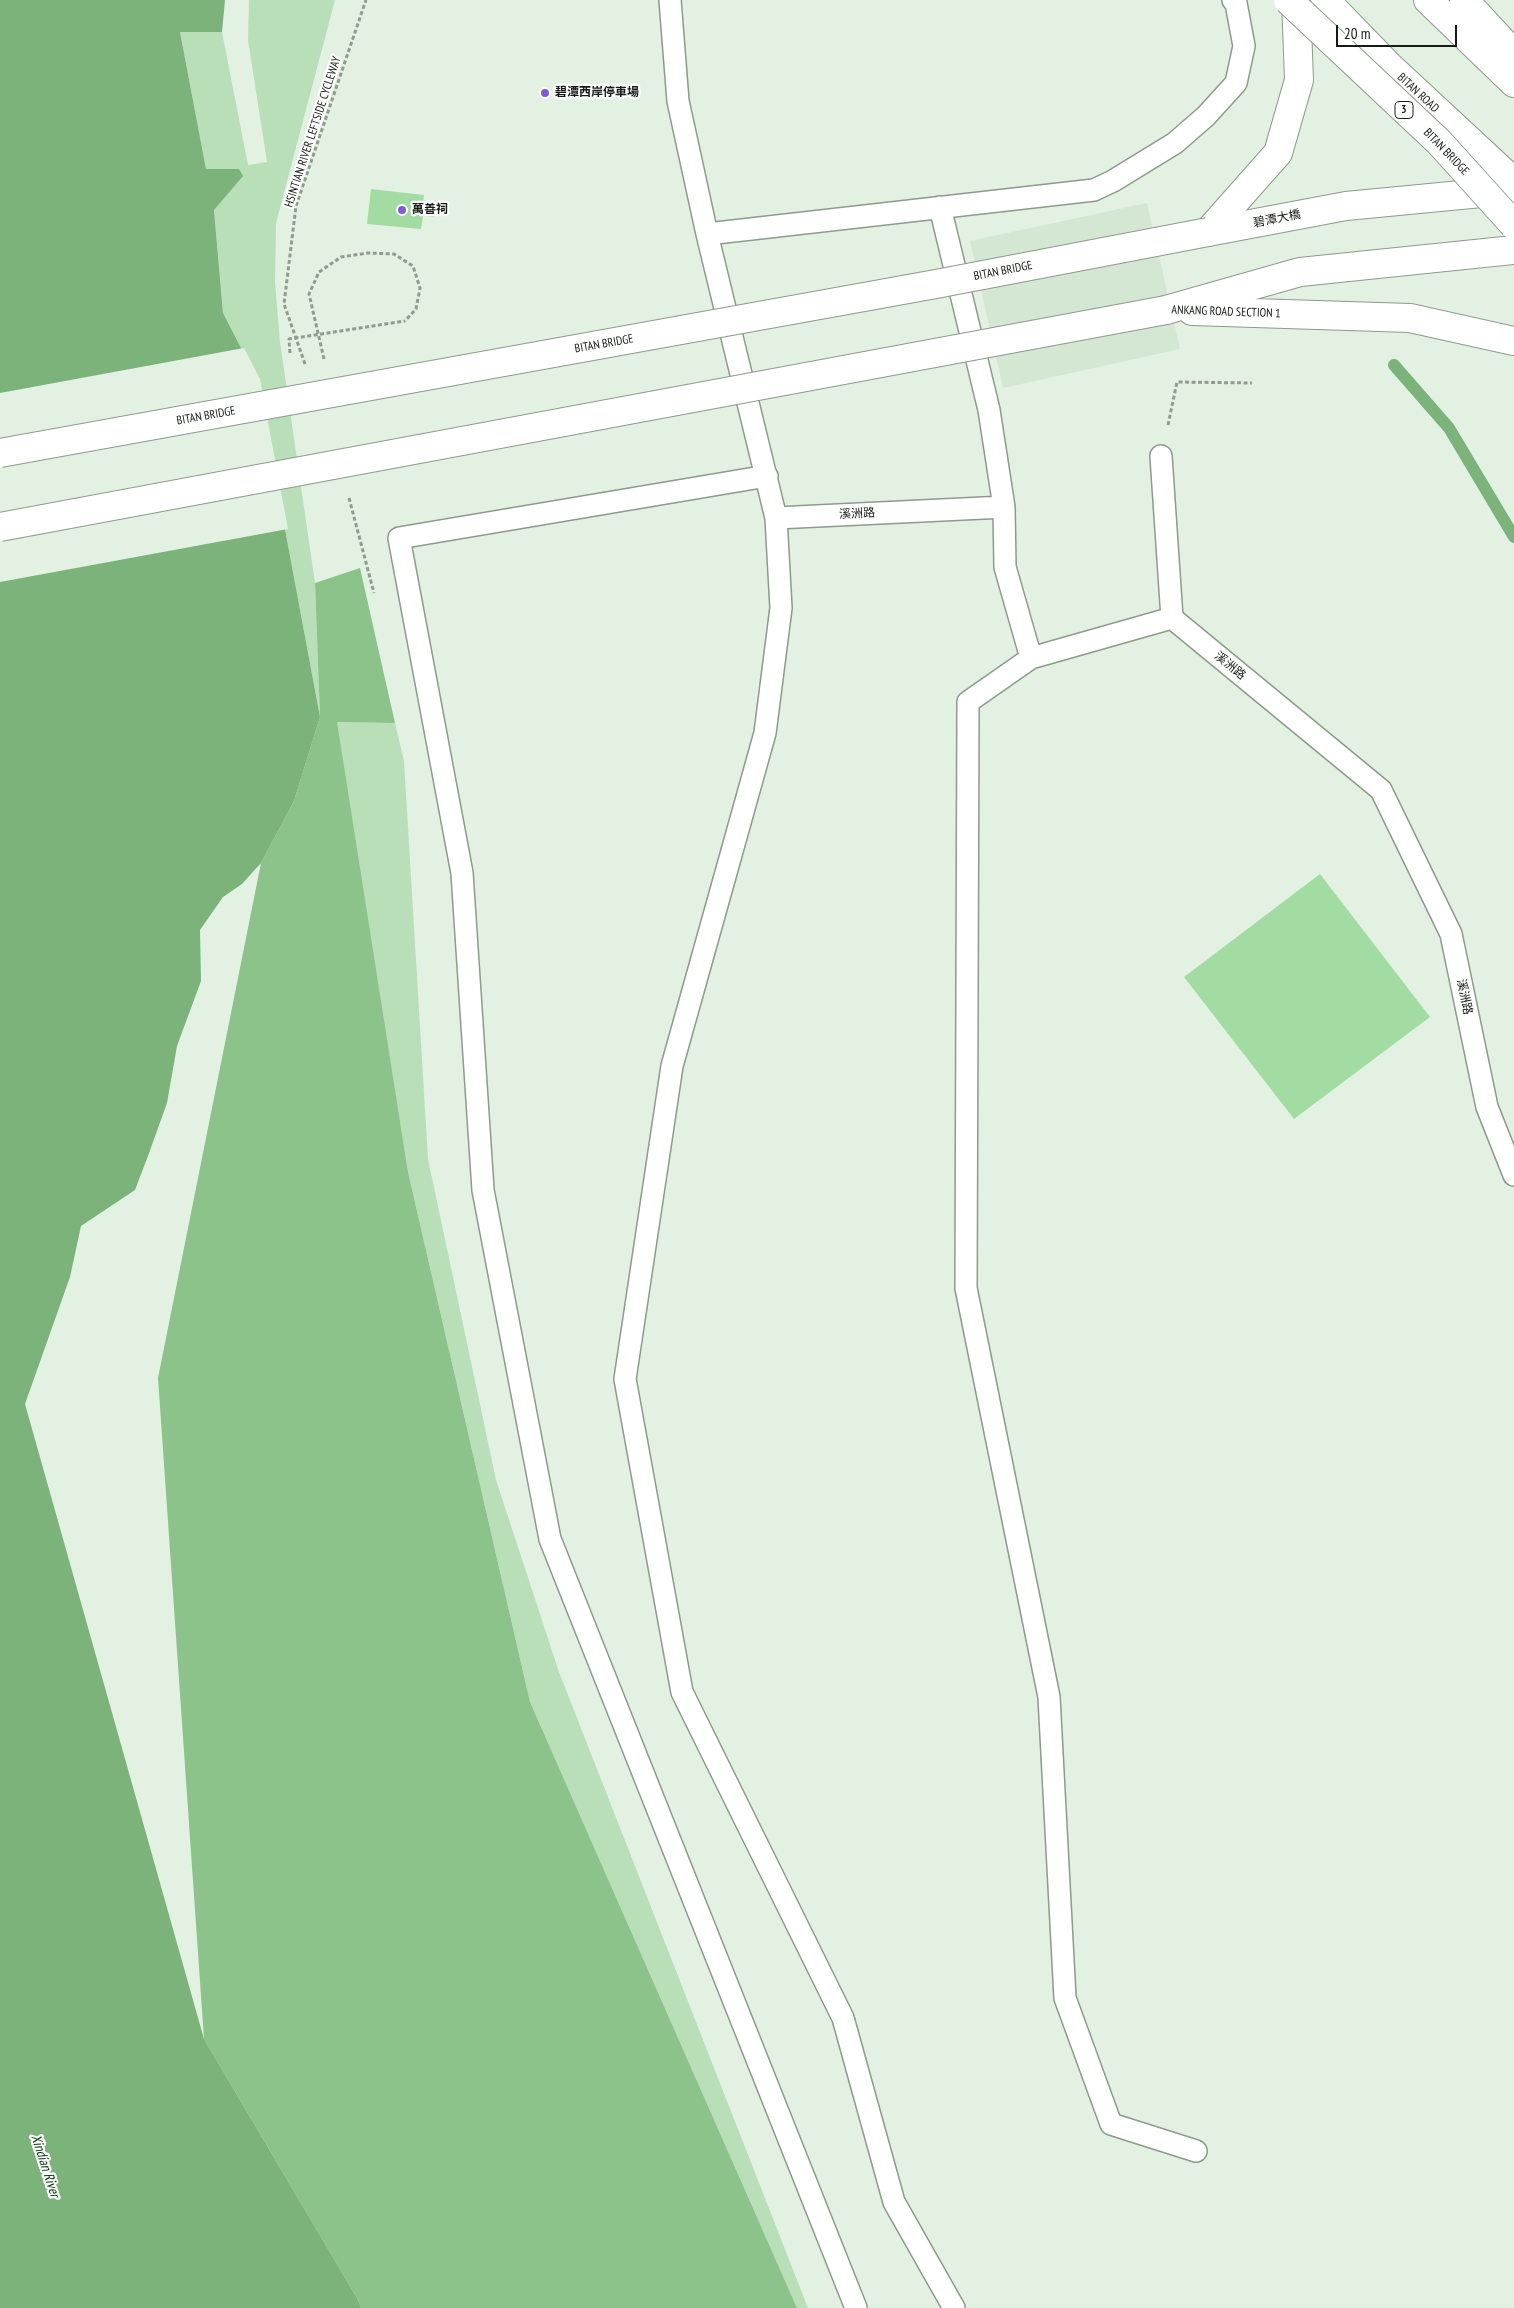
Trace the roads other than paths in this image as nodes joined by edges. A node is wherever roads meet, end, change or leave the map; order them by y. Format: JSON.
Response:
{"nodes":[{"id":1,"x":670,"y":0,"type":"edge"},
{"id":2,"x":1233,"y":0,"type":"edge"},
{"id":3,"x":1288,"y":0,"type":"edge"},
{"id":4,"x":1296,"y":0,"type":"edge"},
{"id":5,"x":1325,"y":0,"type":"edge"},
{"id":6,"x":1428,"y":0,"type":"edge"},
{"id":7,"x":1464,"y":0,"type":"edge"},
{"id":8,"x":1514,"y":54,"type":"edge"},
{"id":9,"x":1514,"y":83,"type":"edge"},
{"id":10,"x":1514,"y":182,"type":"edge"},
{"id":11,"x":1514,"y":190,"type":"edge"},
{"id":12,"x":940,"y":208,"type":"junction"},
{"id":13,"x":1514,"y":225,"type":"edge"},
{"id":14,"x":1208,"y":232,"type":"junction"},
{"id":15,"x":707,"y":234,"type":"junction"},
{"id":16,"x":1514,"y":250,"type":"edge"},
{"id":17,"x":1166,"y":310,"type":"junction"},
{"id":18,"x":1514,"y":341,"type":"edge"},
{"id":19,"x":0,"y":453,"type":"edge"},
{"id":20,"x":1161,"y":456,"type":"road end"},
{"id":21,"x":767,"y":476,"type":"junction"},
{"id":22,"x":1004,"y":507,"type":"junction"},
{"id":23,"x":776,"y":518,"type":"junction"},
{"id":24,"x":0,"y":527,"type":"edge"},
{"id":25,"x":1172,"y":618,"type":"junction"},
{"id":26,"x":1031,"y":658,"type":"junction"},
{"id":27,"x":1514,"y":1175,"type":"edge"},
{"id":28,"x":1196,"y":2151,"type":"dead end"},
{"id":29,"x":856,"y":2308,"type":"edge"},
{"id":30,"x":954,"y":2308,"type":"edge"}],
"edges":[{"from":1,"to":15,"type":"lane"},
{"from":2,"to":12,"type":"lane"},
{"from":3,"to":13,"type":"main road","name":"BITAN BRIDGE","number":"3","bridge":true},
{"from":4,"to":14,"type":"main road"},
{"from":5,"to":10,"type":"main road","name":"BITAN ROAD"},
{"from":6,"to":9,"type":"main road"},
{"from":7,"to":8,"type":"main road"},
{"from":11,"to":14,"type":"main road","name":"碧潭大橋"},
{"from":12,"to":15,"type":"lane"},
{"from":12,"to":22,"type":"lane"},
{"from":14,"to":19,"type":"main road","name":"BITAN BRIDGE","bridge":true},
{"from":15,"to":21,"type":"lane"},
{"from":16,"to":17,"type":"main road","name":"ANKANG ROAD SECTION 1"},
{"from":17,"to":18,"type":"main road","name":"ANKANG ROAD SECTION 1"},
{"from":17,"to":24,"type":"main road","bridge":true},
{"from":20,"to":25,"type":"lane"},
{"from":21,"to":23,"type":"lane"},
{"from":21,"to":29,"type":"lane"},
{"from":22,"to":23,"type":"lane","name":"溪洲路"},
{"from":22,"to":26,"type":"lane"},
{"from":23,"to":30,"type":"lane"},
{"from":25,"to":26,"type":"lane"},
{"from":25,"to":27,"type":"lane","name":"溪洲路"},
{"from":26,"to":28,"type":"lane"}]}
